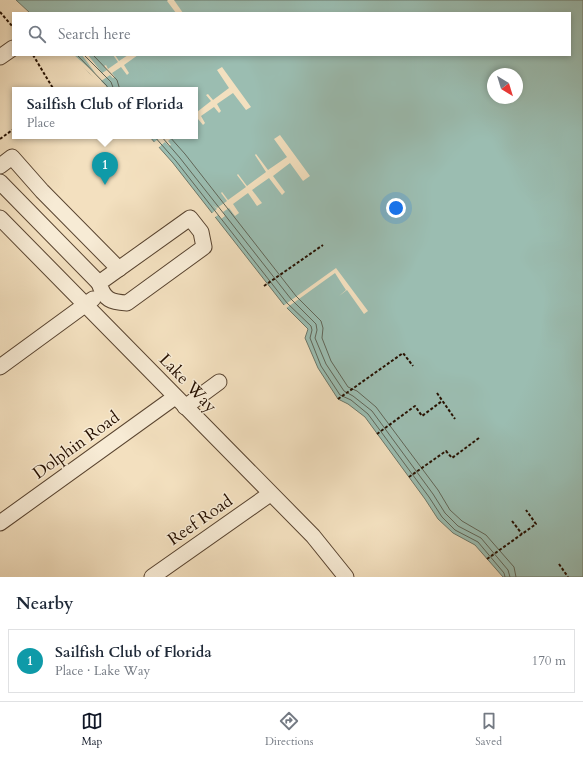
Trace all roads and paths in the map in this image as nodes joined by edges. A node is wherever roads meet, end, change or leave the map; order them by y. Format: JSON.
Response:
{"nodes":[{"id":1,"x":0,"y":12,"type":"edge"},
{"id":2,"x":12,"y":26,"type":"edge"},
{"id":3,"x":12,"y":49,"type":"edge"},
{"id":4,"x":34,"y":56,"type":"edge"},
{"id":5,"x":0,"y":57,"type":"edge"},
{"id":6,"x":52,"y":87,"type":"edge"},
{"id":7,"x":12,"y":130,"type":"edge"},
{"id":8,"x":0,"y":139,"type":"edge"},
{"id":9,"x":0,"y":166,"type":"edge"},
{"id":10,"x":0,"y":182,"type":"edge"},
{"id":11,"x":0,"y":218,"type":"edge"},
{"id":12,"x":323,"y":245,"type":"dead end"},
{"id":13,"x":118,"y":269,"type":"junction"},
{"id":14,"x":264,"y":286,"type":"dead end"},
{"id":15,"x":101,"y":288,"type":"junction"},
{"id":16,"x":85,"y":305,"type":"junction"},
{"id":17,"x":413,"y":366,"type":"dead end"},
{"id":18,"x":0,"y":367,"type":"edge"},
{"id":19,"x":219,"y":382,"type":"dead end"},
{"id":20,"x":437,"y":393,"type":"dead end"},
{"id":21,"x":338,"y":399,"type":"dead end"},
{"id":22,"x":442,"y":401,"type":"junction"},
{"id":23,"x":180,"y":402,"type":"junction"},
{"id":24,"x":455,"y":419,"type":"dead end"},
{"id":25,"x":377,"y":434,"type":"dead end"},
{"id":26,"x":479,"y":438,"type":"dead end"},
{"id":27,"x":409,"y":478,"type":"dead end"},
{"id":28,"x":270,"y":494,"type":"junction"},
{"id":29,"x":526,"y":510,"type":"dead end"},
{"id":30,"x":512,"y":521,"type":"dead end"},
{"id":31,"x":0,"y":523,"type":"edge"},
{"id":32,"x":522,"y":534,"type":"junction"},
{"id":33,"x":487,"y":559,"type":"dead end"},
{"id":34,"x":558,"y":564,"type":"dead end"},
{"id":35,"x":152,"y":577,"type":"edge"},
{"id":36,"x":346,"y":577,"type":"edge"},
{"id":37,"x":568,"y":577,"type":"edge"}],
"edges":[{"from":1,"to":2,"type":"path"},
{"from":3,"to":5,"type":"street"},
{"from":4,"to":6,"type":"path"},
{"from":7,"to":8,"type":"path"},
{"from":9,"to":13,"type":"street"},
{"from":10,"to":15,"type":"street"},
{"from":11,"to":16,"type":"street","name":"Lake Way"},
{"from":12,"to":14,"type":"path"},
{"from":13,"to":15,"type":"street"},
{"from":13,"to":15,"type":"street"},
{"from":15,"to":16,"type":"street"},
{"from":16,"to":18,"type":"street"},
{"from":16,"to":23,"type":"street","name":"Lake Way"},
{"from":17,"to":21,"type":"path"},
{"from":19,"to":23,"type":"street","name":"Dolphin Road"},
{"from":20,"to":22,"type":"path"},
{"from":22,"to":24,"type":"path"},
{"from":22,"to":25,"type":"path"},
{"from":23,"to":28,"type":"street","name":"Lake Way"},
{"from":23,"to":31,"type":"street","name":"Dolphin Road"},
{"from":26,"to":27,"type":"path"},
{"from":28,"to":35,"type":"street","name":"Reef Road"},
{"from":28,"to":36,"type":"street","name":"Lake Way"},
{"from":29,"to":32,"type":"path"},
{"from":30,"to":32,"type":"path"},
{"from":32,"to":33,"type":"path"},
{"from":34,"to":37,"type":"path"}]}
